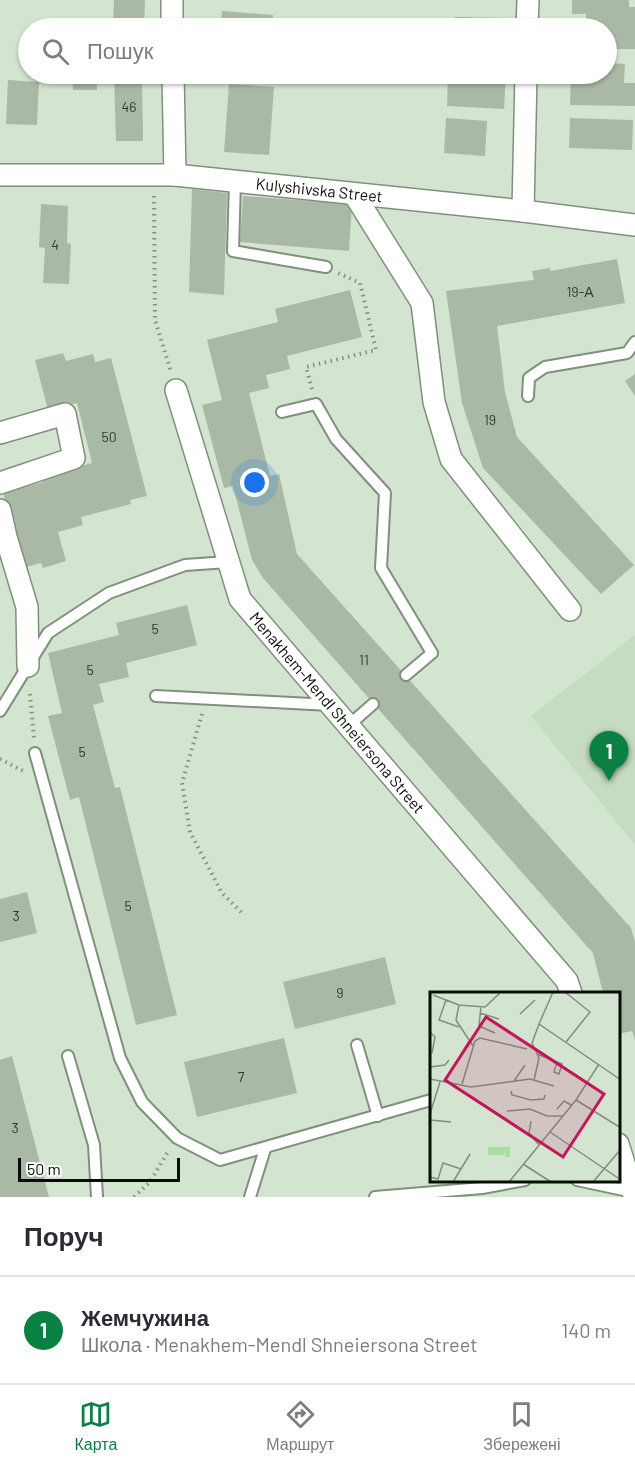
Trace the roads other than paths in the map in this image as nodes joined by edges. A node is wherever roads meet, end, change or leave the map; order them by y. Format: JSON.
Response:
{"nodes":[{"id":1,"x":172,"y":0,"type":"edge"},
{"id":2,"x":528,"y":0,"type":"edge"},
{"id":3,"x":172,"y":18,"type":"edge"},
{"id":4,"x":527,"y":18,"type":"edge"},
{"id":5,"x":172,"y":84,"type":"edge"},
{"id":6,"x":526,"y":84,"type":"edge"},
{"id":7,"x":0,"y":175,"type":"edge"},
{"id":8,"x":164,"y":175,"type":"junction"},
{"id":9,"x":235,"y":182,"type":"junction"},
{"id":10,"x":354,"y":194,"type":"junction"},
{"id":11,"x":523,"y":211,"type":"junction"},
{"id":12,"x":635,"y":225,"type":"edge"},
{"id":13,"x":326,"y":267,"type":"road end"},
{"id":14,"x":635,"y":342,"type":"edge"},
{"id":15,"x":176,"y":390,"type":"road end"},
{"id":16,"x":528,"y":396,"type":"dead end"},
{"id":17,"x":282,"y":412,"type":"dead end"},
{"id":18,"x":0,"y":434,"type":"edge"},
{"id":19,"x":0,"y":483,"type":"edge"},
{"id":20,"x":0,"y":510,"type":"edge"},
{"id":21,"x":228,"y":562,"type":"junction"},
{"id":22,"x":570,"y":610,"type":"dead end"},
{"id":23,"x":28,"y":666,"type":"junction"},
{"id":24,"x":406,"y":675,"type":"dead end"},
{"id":25,"x":156,"y":696,"type":"dead end"},
{"id":26,"x":374,"y":704,"type":"dead end"},
{"id":27,"x":330,"y":705,"type":"junction"},
{"id":28,"x":0,"y":711,"type":"edge"},
{"id":29,"x":348,"y":726,"type":"junction"},
{"id":30,"x":35,"y":753,"type":"road end"},
{"id":31,"x":571,"y":992,"type":"edge"},
{"id":32,"x":357,"y":1045,"type":"dead end"},
{"id":33,"x":68,"y":1056,"type":"dead end"},
{"id":34,"x":430,"y":1100,"type":"edge"},
{"id":35,"x":378,"y":1116,"type":"junction"},
{"id":36,"x":265,"y":1149,"type":"junction"},
{"id":37,"x":620,"y":1150,"type":"edge"},
{"id":38,"x":514,"y":1182,"type":"edge"},
{"id":39,"x":587,"y":1182,"type":"edge"},
{"id":40,"x":634,"y":1192,"type":"edge"},
{"id":41,"x":97,"y":1197,"type":"edge"},
{"id":42,"x":250,"y":1197,"type":"edge"},
{"id":43,"x":375,"y":1197,"type":"edge"}],
"edges":[{"from":1,"to":3,"type":"street"},
{"from":2,"to":4,"type":"street"},
{"from":5,"to":8,"type":"street"},
{"from":6,"to":11,"type":"street"},
{"from":7,"to":8,"type":"street","name":"Kulyshivska Street"},
{"from":8,"to":9,"type":"street","name":"Kulyshivska Street"},
{"from":9,"to":10,"type":"street","name":"Kulyshivska Street"},
{"from":9,"to":13,"type":"lane"},
{"from":10,"to":11,"type":"street","name":"Kulyshivska Street"},
{"from":10,"to":22,"type":"street"},
{"from":11,"to":12,"type":"street","name":"Kulyshivska Street"},
{"from":14,"to":16,"type":"lane"},
{"from":15,"to":21,"type":"street","name":"Menakhem-Mendl Shneiersona Street"},
{"from":17,"to":24,"type":"lane"},
{"from":18,"to":19,"type":"street"},
{"from":20,"to":23,"type":"street"},
{"from":21,"to":23,"type":"lane"},
{"from":21,"to":27,"type":"street","name":"Menakhem-Mendl Shneiersona Street"},
{"from":23,"to":28,"type":"lane"},
{"from":25,"to":27,"type":"lane"},
{"from":26,"to":29,"type":"lane"},
{"from":27,"to":29,"type":"street","name":"Menakhem-Mendl Shneiersona Street"},
{"from":29,"to":31,"type":"street","name":"Menakhem-Mendl Shneiersona Street"},
{"from":30,"to":36,"type":"lane"},
{"from":32,"to":35,"type":"lane"},
{"from":33,"to":41,"type":"lane"},
{"from":34,"to":35,"type":"lane"},
{"from":35,"to":36,"type":"lane"},
{"from":36,"to":42,"type":"lane"},
{"from":37,"to":40,"type":"street"},
{"from":38,"to":43,"type":"lane"},
{"from":39,"to":40,"type":"lane"}]}
